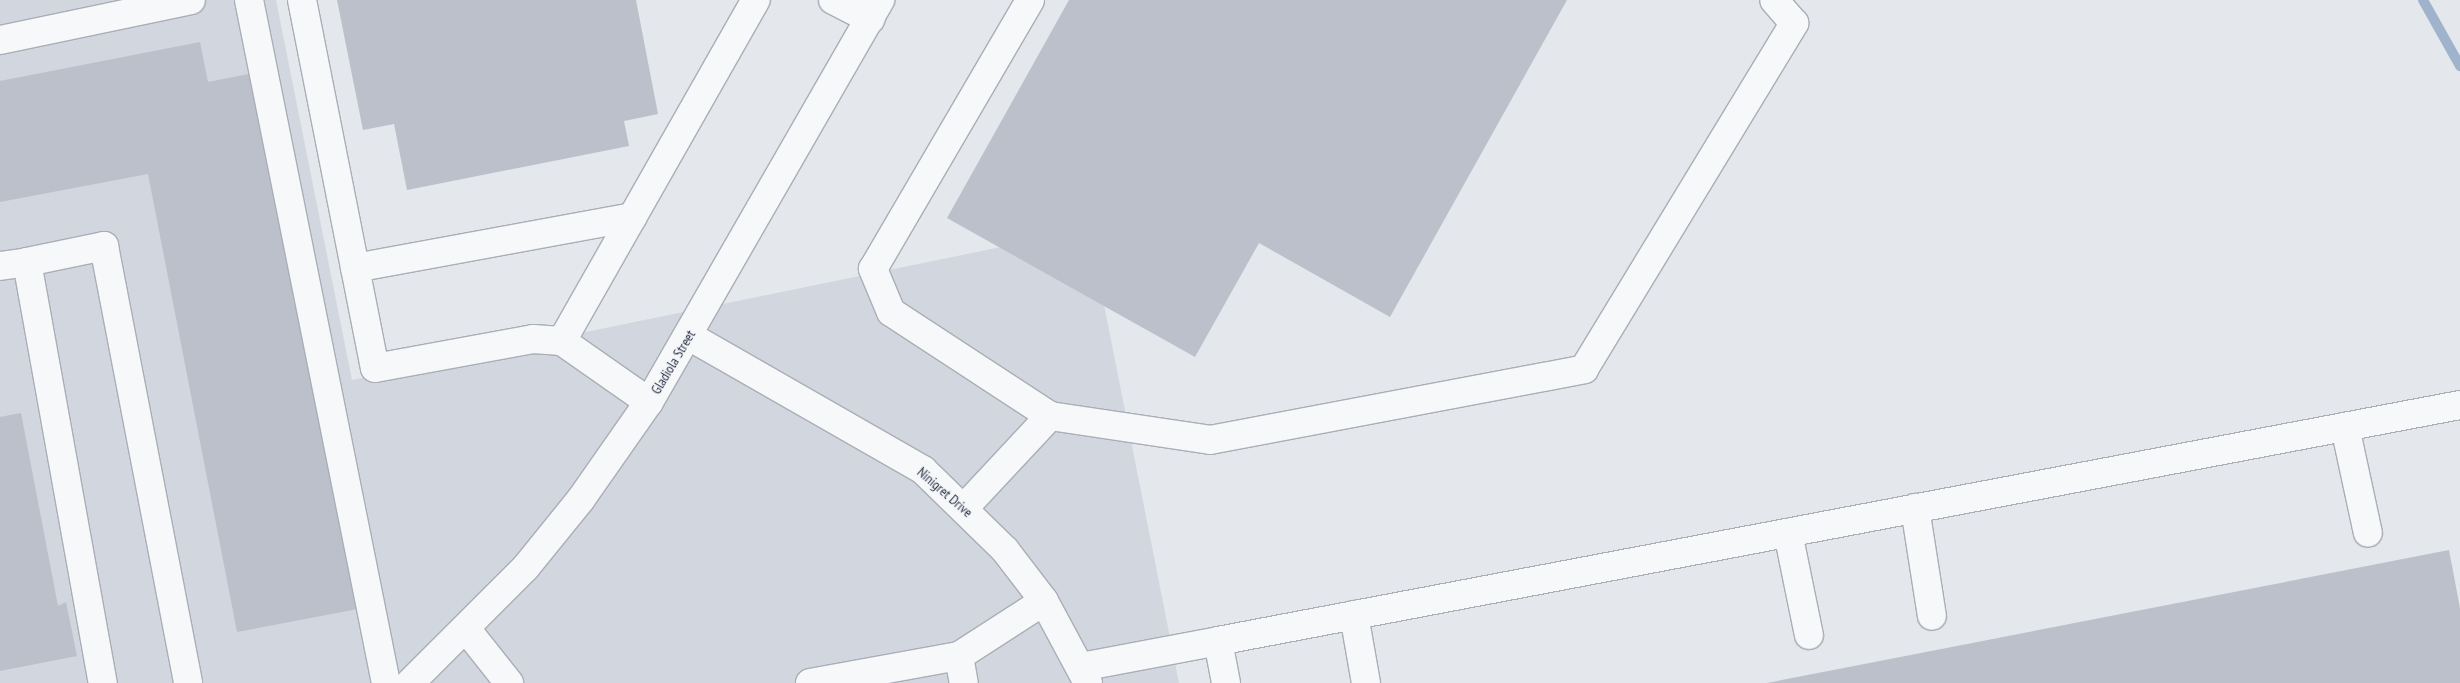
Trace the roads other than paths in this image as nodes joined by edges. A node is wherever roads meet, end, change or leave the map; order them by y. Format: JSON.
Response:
{"nodes":[{"id":1,"x":191,"y":0,"type":"edge"},
{"id":2,"x":249,"y":0,"type":"edge"},
{"id":3,"x":302,"y":0,"type":"edge"},
{"id":4,"x":756,"y":0,"type":"edge"},
{"id":5,"x":833,"y":0,"type":"edge"},
{"id":6,"x":1030,"y":0,"type":"edge"},
{"id":7,"x":1774,"y":0,"type":"edge"},
{"id":8,"x":875,"y":9,"type":"edge"},
{"id":9,"x":0,"y":40,"type":"edge"},
{"id":10,"x":632,"y":218,"type":"junction"},
{"id":11,"x":27,"y":262,"type":"junction"},
{"id":12,"x":0,"y":266,"type":"edge"},
{"id":13,"x":355,"y":268,"type":"junction"},
{"id":14,"x":689,"y":336,"type":"junction"},
{"id":15,"x":562,"y":341,"type":"junction"},
{"id":16,"x":649,"y":402,"type":"junction"},
{"id":17,"x":2460,"y":405,"type":"edge"},
{"id":18,"x":1050,"y":416,"type":"junction"},
{"id":19,"x":2345,"y":427,"type":"junction"},
{"id":20,"x":965,"y":507,"type":"junction"},
{"id":21,"x":1915,"y":508,"type":"junction"},
{"id":22,"x":1788,"y":533,"type":"junction"},
{"id":23,"x":2368,"y":533,"type":"dead end"},
{"id":24,"x":1044,"y":601,"type":"junction"},
{"id":25,"x":1354,"y":615,"type":"junction"},
{"id":26,"x":1932,"y":616,"type":"dead end"},
{"id":27,"x":467,"y":630,"type":"junction"},
{"id":28,"x":1809,"y":635,"type":"dead end"},
{"id":29,"x":1218,"y":641,"type":"junction"},
{"id":30,"x":959,"y":656,"type":"junction"},
{"id":31,"x":1084,"y":675,"type":"edge"},
{"id":32,"x":866,"y":677,"type":"edge"},
{"id":33,"x":103,"y":683,"type":"edge"},
{"id":34,"x":188,"y":683,"type":"edge"},
{"id":35,"x":386,"y":683,"type":"edge"},
{"id":36,"x":410,"y":683,"type":"edge"},
{"id":37,"x":509,"y":683,"type":"edge"},
{"id":38,"x":810,"y":683,"type":"edge"},
{"id":39,"x":964,"y":683,"type":"edge"},
{"id":40,"x":1226,"y":683,"type":"edge"},
{"id":41,"x":1366,"y":683,"type":"edge"}],
"edges":[{"from":1,"to":9,"type":"street"},
{"from":2,"to":35,"type":"street"},
{"from":3,"to":13,"type":"street"},
{"from":4,"to":10,"type":"street"},
{"from":5,"to":8,"type":"street"},
{"from":6,"to":18,"type":"street"},
{"from":7,"to":18,"type":"street"},
{"from":8,"to":14,"type":"street","name":"Gladiola Street"},
{"from":10,"to":13,"type":"street"},
{"from":10,"to":15,"type":"street"},
{"from":11,"to":12,"type":"street"},
{"from":11,"to":33,"type":"street"},
{"from":11,"to":34,"type":"street"},
{"from":13,"to":15,"type":"street"},
{"from":14,"to":16,"type":"street","name":"Gladiola Street"},
{"from":14,"to":20,"type":"street","name":"Ninigret Drive"},
{"from":15,"to":16,"type":"street"},
{"from":16,"to":27,"type":"street","name":"Gladiola Street"},
{"from":17,"to":19,"type":"street"},
{"from":18,"to":20,"type":"street"},
{"from":19,"to":21,"type":"street"},
{"from":19,"to":23,"type":"street"},
{"from":20,"to":24,"type":"street","name":"Ninigret Drive"},
{"from":21,"to":22,"type":"street"},
{"from":21,"to":26,"type":"street"},
{"from":22,"to":25,"type":"street"},
{"from":22,"to":28,"type":"street"},
{"from":24,"to":30,"type":"street"},
{"from":24,"to":31,"type":"street","name":"Ninigret Drive"},
{"from":25,"to":29,"type":"street"},
{"from":25,"to":41,"type":"street"},
{"from":27,"to":36,"type":"street","name":"Gladiola Street"},
{"from":27,"to":37,"type":"street"},
{"from":29,"to":31,"type":"street"},
{"from":29,"to":40,"type":"street"},
{"from":30,"to":32,"type":"street"},
{"from":30,"to":39,"type":"street"},
{"from":32,"to":38,"type":"street"}]}
